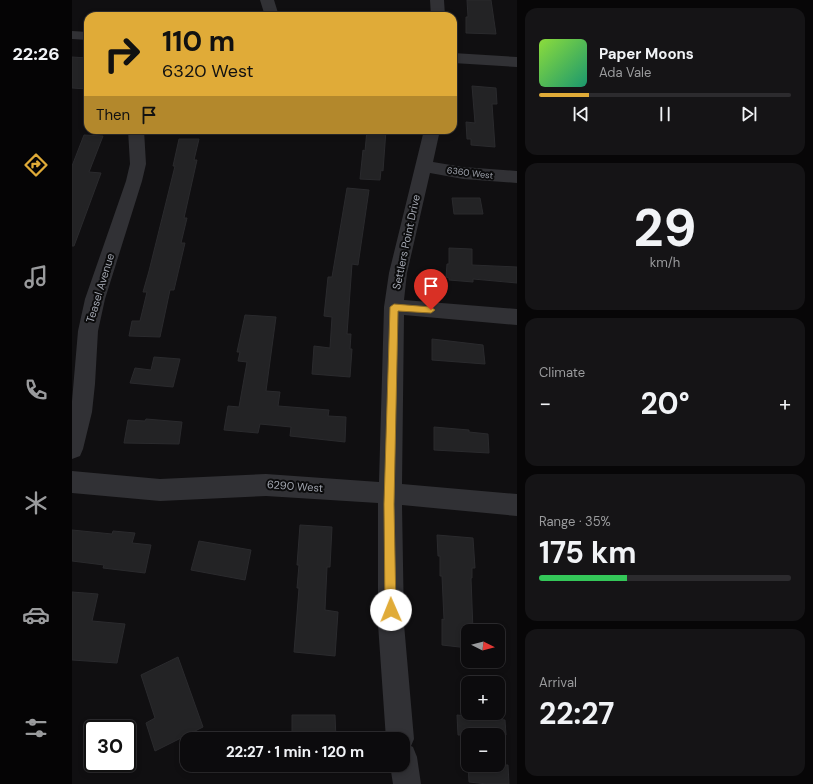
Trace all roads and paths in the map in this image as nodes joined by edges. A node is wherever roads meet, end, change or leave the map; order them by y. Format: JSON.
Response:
{"nodes":[{"id":1,"x":267,"y":0,"type":"edge"},
{"id":2,"x":437,"y":0,"type":"edge"},
{"id":3,"x":271,"y":12,"type":"edge"},
{"id":4,"x":438,"y":12,"type":"edge"},
{"id":5,"x":72,"y":35,"type":"edge"},
{"id":6,"x":84,"y":36,"type":"edge"},
{"id":7,"x":457,"y":58,"type":"edge"},
{"id":8,"x":517,"y":62,"type":"edge"},
{"id":9,"x":136,"y":134,"type":"edge"},
{"id":10,"x":431,"y":134,"type":"edge"},
{"id":11,"x":423,"y":166,"type":"junction"},
{"id":12,"x":517,"y":177,"type":"edge"},
{"id":13,"x":394,"y":307,"type":"junction"},
{"id":14,"x":517,"y":317,"type":"edge"},
{"id":15,"x":72,"y":449,"type":"edge"},
{"id":16,"x":72,"y":482,"type":"edge"},
{"id":17,"x":390,"y":493,"type":"junction"},
{"id":18,"x":517,"y":505,"type":"edge"},
{"id":19,"x":399,"y":732,"type":"edge"},
{"id":20,"x":405,"y":772,"type":"edge"},
{"id":21,"x":407,"y":784,"type":"edge"}],
"edges":[{"from":1,"to":3,"type":"street"},
{"from":2,"to":4,"type":"street"},
{"from":5,"to":6,"type":"street"},
{"from":7,"to":8,"type":"street"},
{"from":9,"to":15,"type":"street","name":"Teasel Avenue"},
{"from":10,"to":11,"type":"street","name":"Settlers Point Drive"},
{"from":11,"to":12,"type":"street","name":"6360 West"},
{"from":11,"to":13,"type":"street","name":"Settlers Point Drive"},
{"from":13,"to":14,"type":"street"},
{"from":13,"to":17,"type":"street","name":"Settlers Point Drive"},
{"from":16,"to":17,"type":"street","name":"6290 West"},
{"from":17,"to":18,"type":"street","name":"6290 West"},
{"from":17,"to":19,"type":"street","name":"Settlers Point Drive"},
{"from":20,"to":21,"type":"street"}]}
